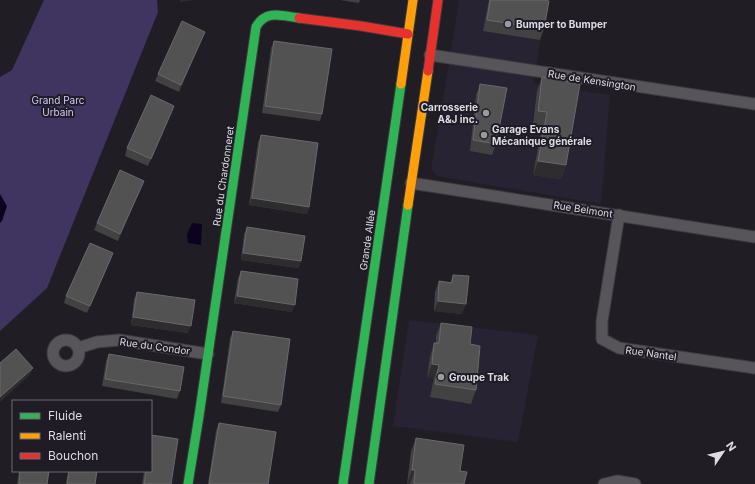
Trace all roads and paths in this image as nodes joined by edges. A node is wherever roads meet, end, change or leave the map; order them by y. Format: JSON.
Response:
{"nodes":[{"id":1,"x":413,"y":0,"type":"edge"},
{"id":2,"x":438,"y":0,"type":"edge"},
{"id":3,"x":408,"y":34,"type":"junction"},
{"id":4,"x":430,"y":55,"type":"junction"},
{"id":5,"x":755,"y":104,"type":"edge"},
{"id":6,"x":411,"y":183,"type":"junction"},
{"id":7,"x":619,"y":215,"type":"junction"},
{"id":8,"x":755,"y":237,"type":"edge"},
{"id":9,"x":78,"y":348,"type":"dead end"},
{"id":10,"x":208,"y":354,"type":"junction"},
{"id":11,"x":755,"y":368,"type":"edge"},
{"id":12,"x":188,"y":484,"type":"edge"},
{"id":13,"x":343,"y":484,"type":"edge"},
{"id":14,"x":369,"y":484,"type":"edge"},
{"id":15,"x":604,"y":484,"type":"edge"},
{"id":16,"x":635,"y":484,"type":"edge"}],
"edges":[{"from":1,"to":3,"type":"main road","name":"Grande Allée"},
{"from":2,"to":4,"type":"main road"},
{"from":3,"to":10,"type":"main road","name":"Rue du Chardonneret"},
{"from":3,"to":13,"type":"main road","name":"Grande Allée"},
{"from":4,"to":5,"type":"street","name":"Rue de Kensington"},
{"from":4,"to":6,"type":"main road"},
{"from":6,"to":7,"type":"street","name":"Rue Belmont"},
{"from":6,"to":14,"type":"main road"},
{"from":7,"to":8,"type":"street","name":"Rue Belmont"},
{"from":7,"to":11,"type":"street","name":"Rue Nantel"},
{"from":9,"to":10,"type":"street","name":"Rue du Condor"},
{"from":10,"to":12,"type":"main road","name":"Rue du Chardonneret"},
{"from":15,"to":16,"type":"street"}]}
